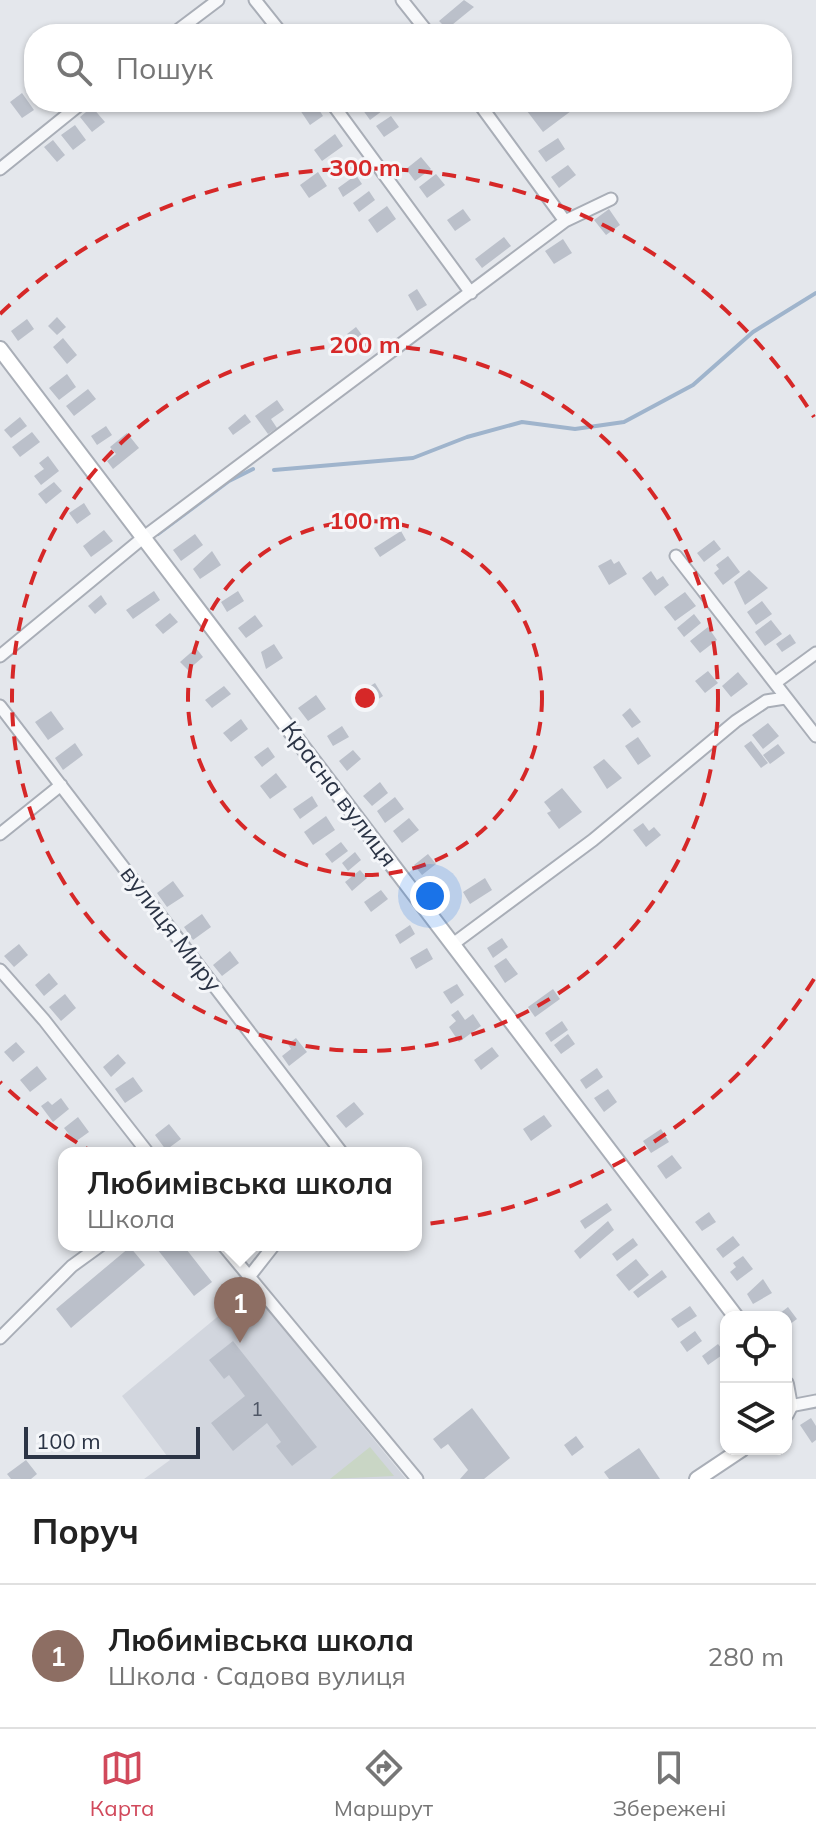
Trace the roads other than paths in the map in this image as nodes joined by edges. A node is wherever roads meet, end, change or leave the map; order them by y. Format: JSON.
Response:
{"nodes":[{"id":1,"x":218,"y":0,"type":"edge"},
{"id":2,"x":255,"y":0,"type":"edge"},
{"id":3,"x":402,"y":0,"type":"edge"},
{"id":4,"x":186,"y":24,"type":"edge"},
{"id":5,"x":274,"y":24,"type":"edge"},
{"id":6,"x":421,"y":24,"type":"edge"},
{"id":7,"x":71,"y":112,"type":"edge"},
{"id":8,"x":338,"y":112,"type":"edge"},
{"id":9,"x":485,"y":112,"type":"edge"},
{"id":10,"x":0,"y":169,"type":"edge"},
{"id":11,"x":611,"y":199,"type":"dead end"},
{"id":12,"x":565,"y":221,"type":"junction"},
{"id":13,"x":471,"y":293,"type":"junction"},
{"id":14,"x":0,"y":349,"type":"edge"},
{"id":15,"x":144,"y":537,"type":"junction"},
{"id":16,"x":676,"y":556,"type":"dead end"},
{"id":17,"x":816,"y":653,"type":"edge"},
{"id":18,"x":0,"y":656,"type":"edge"},
{"id":19,"x":775,"y":683,"type":"junction"},
{"id":20,"x":785,"y":698,"type":"junction"},
{"id":21,"x":0,"y":706,"type":"edge"},
{"id":22,"x":816,"y":736,"type":"edge"},
{"id":23,"x":61,"y":785,"type":"junction"},
{"id":24,"x":0,"y":834,"type":"edge"},
{"id":25,"x":453,"y":944,"type":"junction"},
{"id":26,"x":0,"y":970,"type":"edge"},
{"id":27,"x":143,"y":1147,"type":"edge"},
{"id":28,"x":337,"y":1147,"type":"edge"},
{"id":29,"x":93,"y":1251,"type":"edge"},
{"id":30,"x":228,"y":1251,"type":"edge"},
{"id":31,"x":269,"y":1251,"type":"edge"},
{"id":32,"x":249,"y":1277,"type":"junction"},
{"id":33,"x":731,"y":1311,"type":"edge"},
{"id":34,"x":0,"y":1338,"type":"edge"},
{"id":35,"x":816,"y":1401,"type":"edge"},
{"id":36,"x":792,"y":1409,"type":"edge"},
{"id":37,"x":734,"y":1455,"type":"edge"},
{"id":38,"x":701,"y":1478,"type":"edge"},
{"id":39,"x":417,"y":1479,"type":"edge"}],
"edges":[{"from":1,"to":4,"type":"street"},
{"from":2,"to":5,"type":"street"},
{"from":3,"to":6,"type":"street"},
{"from":7,"to":10,"type":"street"},
{"from":8,"to":13,"type":"street"},
{"from":9,"to":12,"type":"street"},
{"from":11,"to":12,"type":"street"},
{"from":12,"to":13,"type":"street"},
{"from":13,"to":15,"type":"street"},
{"from":14,"to":15,"type":"street","name":"Красна вулиця"},
{"from":15,"to":18,"type":"street"},
{"from":15,"to":25,"type":"street","name":"Красна вулиця"},
{"from":16,"to":19,"type":"street"},
{"from":17,"to":19,"type":"street"},
{"from":19,"to":20,"type":"street"},
{"from":20,"to":22,"type":"street"},
{"from":20,"to":25,"type":"street"},
{"from":21,"to":23,"type":"street","name":"вулиця Миру"},
{"from":23,"to":24,"type":"street"},
{"from":23,"to":28,"type":"street","name":"вулиця Миру"},
{"from":25,"to":33,"type":"street","name":"Красна вулиця"},
{"from":26,"to":27,"type":"street"},
{"from":29,"to":34,"type":"street"},
{"from":30,"to":32,"type":"street"},
{"from":31,"to":32,"type":"street"},
{"from":32,"to":39,"type":"street"},
{"from":35,"to":36,"type":"street"},
{"from":37,"to":38,"type":"street"}]}
